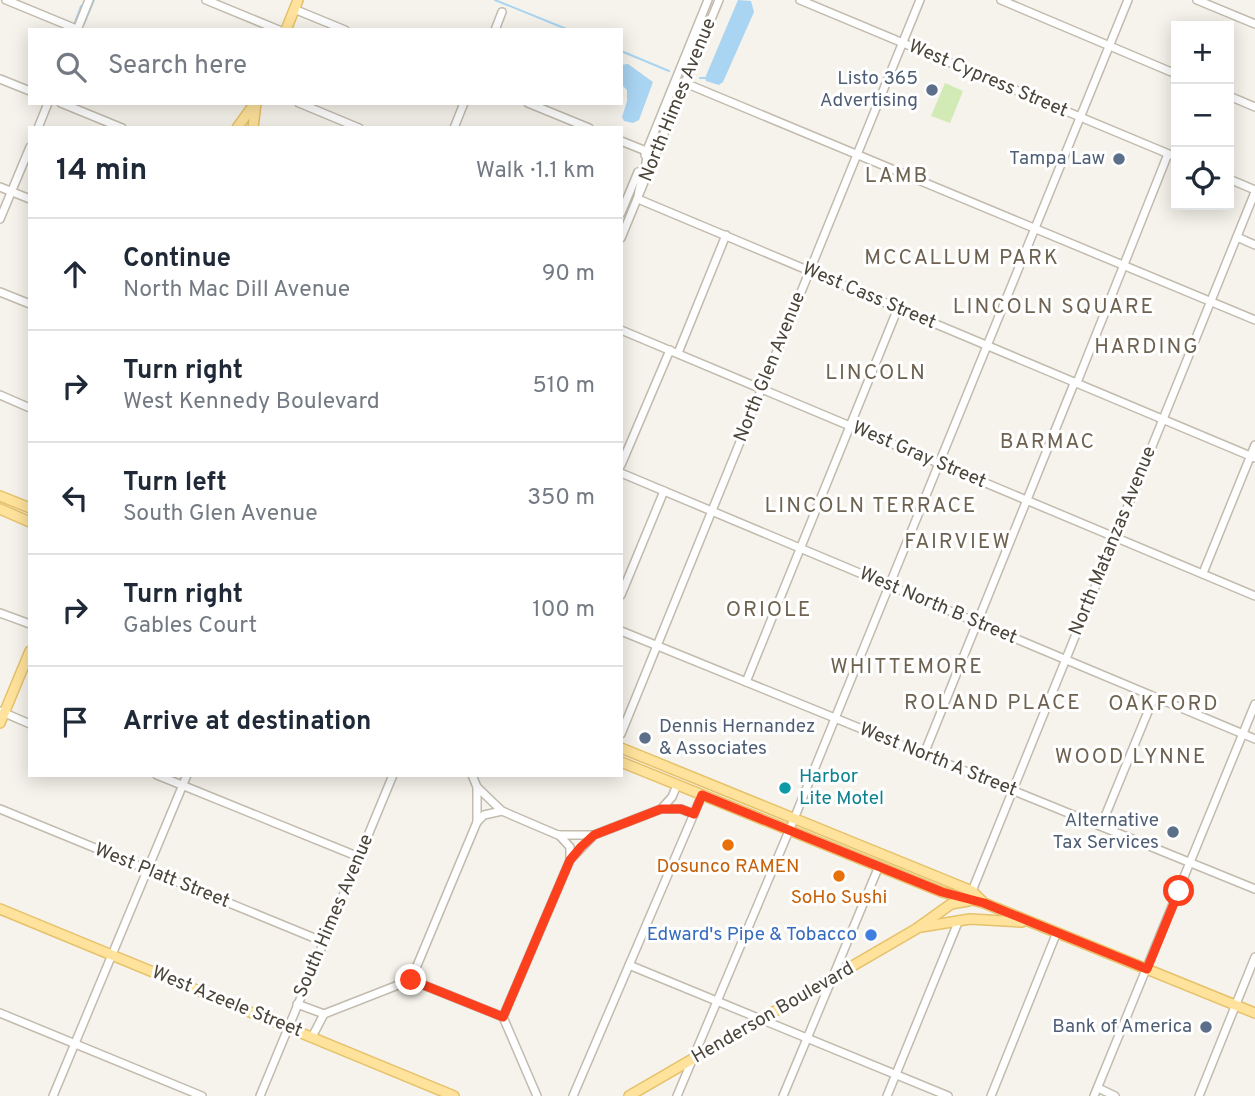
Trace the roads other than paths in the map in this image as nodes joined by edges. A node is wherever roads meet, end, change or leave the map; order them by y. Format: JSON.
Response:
{"nodes":[{"id":1,"x":6,"y":0,"type":"edge"},
{"id":2,"x":89,"y":0,"type":"edge"},
{"id":3,"x":206,"y":0,"type":"edge"},
{"id":4,"x":708,"y":0,"type":"edge"},
{"id":5,"x":719,"y":0,"type":"edge"},
{"id":6,"x":800,"y":0,"type":"edge"},
{"id":7,"x":920,"y":0,"type":"edge"},
{"id":8,"x":1001,"y":0,"type":"edge"},
{"id":9,"x":1128,"y":0,"type":"edge"},
{"id":10,"x":1197,"y":0,"type":"edge"},
{"id":11,"x":296,"y":5,"type":"edge"},
{"id":12,"x":502,"y":12,"type":"dead end"},
{"id":13,"x":1255,"y":24,"type":"edge"},
{"id":14,"x":73,"y":28,"type":"edge"},
{"id":15,"x":79,"y":28,"type":"edge"},
{"id":16,"x":274,"y":28,"type":"edge"},
{"id":17,"x":287,"y":28,"type":"edge"},
{"id":18,"x":341,"y":28,"type":"edge"},
{"id":19,"x":496,"y":28,"type":"edge"},
{"id":20,"x":902,"y":42,"type":"junction"},
{"id":21,"x":1109,"y":46,"type":"junction"},
{"id":22,"x":682,"y":63,"type":"junction"},
{"id":23,"x":1171,"y":72,"type":"edge"},
{"id":24,"x":0,"y":79,"type":"edge"},
{"id":25,"x":685,"y":83,"type":"junction"},
{"id":26,"x":28,"y":90,"type":"edge"},
{"id":27,"x":1234,"y":98,"type":"edge"},
{"id":28,"x":47,"y":105,"type":"edge"},
{"id":29,"x":66,"y":105,"type":"edge"},
{"id":30,"x":254,"y":105,"type":"edge"},
{"id":31,"x":256,"y":105,"type":"edge"},
{"id":32,"x":304,"y":105,"type":"edge"},
{"id":33,"x":463,"y":105,"type":"edge"},
{"id":34,"x":533,"y":105,"type":"edge"},
{"id":35,"x":1255,"y":107,"type":"edge"},
{"id":36,"x":1080,"y":118,"type":"junction"},
{"id":37,"x":39,"y":126,"type":"edge"},
{"id":38,"x":117,"y":126,"type":"edge"},
{"id":39,"x":239,"y":126,"type":"edge"},
{"id":40,"x":253,"y":126,"type":"edge"},
{"id":41,"x":354,"y":126,"type":"edge"},
{"id":42,"x":455,"y":126,"type":"edge"},
{"id":43,"x":584,"y":126,"type":"edge"},
{"id":44,"x":666,"y":129,"type":"junction"},
{"id":45,"x":623,"y":142,"type":"edge"},
{"id":46,"x":646,"y":151,"type":"junction"},
{"id":47,"x":28,"y":152,"type":"edge"},
{"id":48,"x":858,"y":154,"type":"junction"},
{"id":49,"x":1171,"y":156,"type":"edge"},
{"id":50,"x":1171,"y":158,"type":"edge"},
{"id":51,"x":1234,"y":181,"type":"edge"},
{"id":52,"x":0,"y":187,"type":"edge"},
{"id":53,"x":1255,"y":191,"type":"edge"},
{"id":54,"x":11,"y":192,"type":"junction"},
{"id":55,"x":28,"y":198,"type":"edge"},
{"id":56,"x":638,"y":199,"type":"junction"},
{"id":57,"x":623,"y":208,"type":"edge"},
{"id":58,"x":0,"y":219,"type":"edge"},
{"id":59,"x":1035,"y":229,"type":"junction"},
{"id":60,"x":623,"y":233,"type":"edge"},
{"id":61,"x":726,"y":235,"type":"junction"},
{"id":62,"x":1237,"y":237,"type":"junction"},
{"id":63,"x":1255,"y":245,"type":"edge"},
{"id":64,"x":1124,"y":266,"type":"junction"},
{"id":65,"x":809,"y":270,"type":"junction"},
{"id":66,"x":0,"y":292,"type":"edge"},
{"id":67,"x":1211,"y":302,"type":"junction"},
{"id":68,"x":28,"y":303,"type":"edge"},
{"id":69,"x":898,"y":308,"type":"junction"},
{"id":70,"x":1255,"y":320,"type":"edge"},
{"id":71,"x":623,"y":331,"type":"edge"},
{"id":72,"x":987,"y":345,"type":"junction"},
{"id":73,"x":674,"y":352,"type":"junction"},
{"id":74,"x":1076,"y":383,"type":"junction"},
{"id":75,"x":761,"y":389,"type":"junction"},
{"id":76,"x":0,"y":396,"type":"edge"},
{"id":77,"x":28,"y":407,"type":"edge"},
{"id":78,"x":1163,"y":419,"type":"junction"},
{"id":79,"x":850,"y":426,"type":"junction"},
{"id":80,"x":1255,"y":445,"type":"edge"},
{"id":81,"x":1253,"y":457,"type":"edge"},
{"id":82,"x":623,"y":461,"type":"edge"},
{"id":83,"x":939,"y":463,"type":"junction"},
{"id":84,"x":623,"y":473,"type":"edge"},
{"id":85,"x":664,"y":491,"type":"junction"},
{"id":86,"x":0,"y":496,"type":"edge"},
{"id":87,"x":1027,"y":500,"type":"junction"},
{"id":88,"x":28,"y":507,"type":"edge"},
{"id":89,"x":0,"y":509,"type":"edge"},
{"id":90,"x":712,"y":511,"type":"junction"},
{"id":91,"x":28,"y":521,"type":"edge"},
{"id":92,"x":1115,"y":537,"type":"junction"},
{"id":93,"x":800,"y":548,"type":"junction"},
{"id":94,"x":1203,"y":573,"type":"junction"},
{"id":95,"x":890,"y":586,"type":"junction"},
{"id":96,"x":623,"y":590,"type":"edge"},
{"id":97,"x":1255,"y":596,"type":"edge"},
{"id":98,"x":0,"y":613,"type":"edge"},
{"id":99,"x":977,"y":622,"type":"junction"},
{"id":100,"x":28,"y":623,"type":"edge"},
{"id":101,"x":623,"y":632,"type":"edge"},
{"id":102,"x":657,"y":646,"type":"junction"},
{"id":103,"x":28,"y":655,"type":"edge"},
{"id":104,"x":1065,"y":659,"type":"junction"},
{"id":105,"x":746,"y":682,"type":"junction"},
{"id":106,"x":1154,"y":697,"type":"junction"},
{"id":107,"x":1255,"y":704,"type":"edge"},
{"id":108,"x":2,"y":712,"type":"edge"},
{"id":109,"x":835,"y":718,"type":"junction"},
{"id":110,"x":28,"y":722,"type":"edge"},
{"id":111,"x":0,"y":723,"type":"edge"},
{"id":112,"x":623,"y":729,"type":"edge"},
{"id":113,"x":1243,"y":734,"type":"junction"},
{"id":114,"x":1255,"y":739,"type":"edge"},
{"id":115,"x":623,"y":749,"type":"edge"},
{"id":116,"x":924,"y":754,"type":"junction"},
{"id":117,"x":623,"y":763,"type":"edge"},
{"id":118,"x":162,"y":777,"type":"edge"},
{"id":119,"x":186,"y":777,"type":"edge"},
{"id":120,"x":392,"y":777,"type":"edge"},
{"id":121,"x":473,"y":777,"type":"edge"},
{"id":122,"x":677,"y":785,"type":"junction"},
{"id":123,"x":183,"y":786,"type":"junction"},
{"id":124,"x":477,"y":787,"type":"junction"},
{"id":125,"x":1012,"y":790,"type":"junction"},
{"id":126,"x":702,"y":795,"type":"junction"},
{"id":127,"x":661,"y":809,"type":"junction"},
{"id":128,"x":0,"y":810,"type":"edge"},
{"id":129,"x":502,"y":811,"type":"junction"},
{"id":130,"x":694,"y":814,"type":"junction"},
{"id":131,"x":794,"y":819,"type":"junction"},
{"id":132,"x":477,"y":822,"type":"junction"},
{"id":133,"x":1101,"y":826,"type":"junction"},
{"id":134,"x":790,"y":831,"type":"junction"},
{"id":135,"x":558,"y":835,"type":"junction"},
{"id":136,"x":594,"y":835,"type":"junction"},
{"id":137,"x":359,"y":857,"type":"junction"},
{"id":138,"x":570,"y":860,"type":"junction"},
{"id":139,"x":1191,"y":863,"type":"junction"},
{"id":140,"x":879,"y":866,"type":"junction"},
{"id":141,"x":148,"y":871,"type":"junction"},
{"id":142,"x":1255,"y":889,"type":"edge"},
{"id":143,"x":971,"y":891,"type":"junction"},
{"id":144,"x":984,"y":903,"type":"junction"},
{"id":145,"x":0,"y":909,"type":"edge"},
{"id":146,"x":959,"y":919,"type":"junction"},
{"id":147,"x":1032,"y":922,"type":"junction"},
{"id":148,"x":916,"y":929,"type":"junction"},
{"id":149,"x":1057,"y":932,"type":"junction"},
{"id":150,"x":324,"y":942,"type":"junction"},
{"id":151,"x":113,"y":956,"type":"junction"},
{"id":152,"x":1255,"y":957,"type":"edge"},
{"id":153,"x":629,"y":965,"type":"junction"},
{"id":154,"x":1147,"y":969,"type":"junction"},
{"id":155,"x":832,"y":978,"type":"junction"},
{"id":156,"x":411,"y":980,"type":"junction"},
{"id":157,"x":718,"y":1002,"type":"junction"},
{"id":158,"x":297,"y":1004,"type":"junction"},
{"id":159,"x":1235,"y":1005,"type":"junction"},
{"id":160,"x":0,"y":1013,"type":"edge"},
{"id":161,"x":1255,"y":1013,"type":"edge"},
{"id":162,"x":324,"y":1014,"type":"junction"},
{"id":163,"x":503,"y":1017,"type":"junction"},
{"id":164,"x":761,"y":1020,"type":"junction"},
{"id":165,"x":288,"y":1027,"type":"junction"},
{"id":166,"x":312,"y":1037,"type":"junction"},
{"id":167,"x":807,"y":1038,"type":"junction"},
{"id":168,"x":75,"y":1045,"type":"junction"},
{"id":169,"x":692,"y":1060,"type":"junction"},
{"id":170,"x":896,"y":1075,"type":"junction"},
{"id":171,"x":1096,"y":1092,"type":"edge"},
{"id":172,"x":54,"y":1096,"type":"edge"},
{"id":173,"x":202,"y":1096,"type":"edge"},
{"id":174,"x":260,"y":1096,"type":"edge"},
{"id":175,"x":454,"y":1096,"type":"edge"},
{"id":176,"x":537,"y":1096,"type":"edge"},
{"id":177,"x":573,"y":1096,"type":"edge"},
{"id":178,"x":629,"y":1096,"type":"edge"},
{"id":179,"x":677,"y":1096,"type":"edge"},
{"id":180,"x":783,"y":1096,"type":"edge"},
{"id":181,"x":887,"y":1096,"type":"edge"},
{"id":182,"x":948,"y":1096,"type":"edge"},
{"id":183,"x":991,"y":1096,"type":"edge"},
{"id":184,"x":1115,"y":1096,"type":"edge"},
{"id":185,"x":1199,"y":1096,"type":"edge"}],
"edges":[{"from":1,"to":14,"type":"street"},
{"from":2,"to":15,"type":"street"},
{"from":3,"to":16,"type":"street"},
{"from":4,"to":22,"type":"street","name":"North Himes Avenue"},
{"from":5,"to":25,"type":"street","name":"North Himes Avenue"},
{"from":6,"to":20,"type":"street","name":"West Cypress Street"},
{"from":7,"to":20,"type":"street","name":"North Glen Avenue"},
{"from":8,"to":21,"type":"street"},
{"from":9,"to":21,"type":"street"},
{"from":10,"to":13,"type":"street"},
{"from":11,"to":17,"type":"main road"},
{"from":11,"to":18,"type":"street"},
{"from":12,"to":19,"type":"street"},
{"from":20,"to":36,"type":"street","name":"West Cypress Street"},
{"from":20,"to":48,"type":"street","name":"North Glen Avenue"},
{"from":21,"to":23,"type":"street"},
{"from":21,"to":36,"type":"street"},
{"from":22,"to":44,"type":"street"},
{"from":22,"to":46,"type":"street","name":"North Himes Avenue"},
{"from":24,"to":26,"type":"street"},
{"from":25,"to":44,"type":"street","name":"North Himes Avenue"},
{"from":25,"to":48,"type":"street"},
{"from":27,"to":35,"type":"street"},
{"from":28,"to":37,"type":"street"},
{"from":29,"to":38,"type":"street"},
{"from":30,"to":39,"type":"main road"},
{"from":31,"to":40,"type":"main road"},
{"from":32,"to":41,"type":"street"},
{"from":33,"to":42,"type":"street"},
{"from":34,"to":43,"type":"street"},
{"from":36,"to":49,"type":"street","name":"West Cypress Street"},
{"from":36,"to":59,"type":"street"},
{"from":44,"to":56,"type":"street","name":"North Himes Avenue"},
{"from":45,"to":46,"type":"street"},
{"from":46,"to":56,"type":"street"},
{"from":46,"to":57,"type":"street","name":"North Himes Avenue"},
{"from":47,"to":54,"type":"street"},
{"from":48,"to":59,"type":"street"},
{"from":48,"to":65,"type":"street","name":"North Glen Avenue"},
{"from":50,"to":64,"type":"street"},
{"from":51,"to":53,"type":"street"},
{"from":52,"to":54,"type":"street"},
{"from":53,"to":62,"type":"street","name":"North Matanzas Avenue"},
{"from":54,"to":55,"type":"street"},
{"from":54,"to":58,"type":"street"},
{"from":56,"to":60,"type":"street","name":"North Himes Avenue"},
{"from":56,"to":61,"type":"street","name":"West Cass Street"},
{"from":59,"to":64,"type":"street"},
{"from":59,"to":72,"type":"street"},
{"from":61,"to":65,"type":"street","name":"West Cass Street"},
{"from":61,"to":73,"type":"street"},
{"from":62,"to":63,"type":"street"},
{"from":62,"to":67,"type":"street","name":"North Matanzas Avenue"},
{"from":64,"to":67,"type":"street"},
{"from":64,"to":74,"type":"street"},
{"from":65,"to":69,"type":"street","name":"West Cass Street"},
{"from":65,"to":75,"type":"street","name":"North Glen Avenue"},
{"from":66,"to":68,"type":"street"},
{"from":67,"to":70,"type":"street"},
{"from":67,"to":78,"type":"street","name":"North Matanzas Avenue"},
{"from":69,"to":72,"type":"street","name":"West Cass Street"},
{"from":69,"to":79,"type":"street"},
{"from":71,"to":73,"type":"street","name":"West Gray Street"},
{"from":72,"to":74,"type":"street","name":"West Cass Street"},
{"from":72,"to":83,"type":"street"},
{"from":73,"to":75,"type":"street","name":"West Gray Street"},
{"from":73,"to":82,"type":"street"},
{"from":74,"to":78,"type":"street","name":"West Cass Street"},
{"from":74,"to":87,"type":"street"},
{"from":75,"to":79,"type":"street","name":"West Gray Street"},
{"from":75,"to":90,"type":"street","name":"North Glen Avenue"},
{"from":76,"to":77,"type":"street"},
{"from":78,"to":81,"type":"street","name":"West Cass Street"},
{"from":78,"to":92,"type":"street","name":"North Matanzas Avenue"},
{"from":79,"to":83,"type":"street","name":"West Gray Street"},
{"from":79,"to":93,"type":"street"},
{"from":80,"to":81,"type":"street"},
{"from":81,"to":94,"type":"street"},
{"from":83,"to":87,"type":"street","name":"West Gray Street"},
{"from":83,"to":95,"type":"street"},
{"from":84,"to":85,"type":"street","name":"West North B Street"},
{"from":85,"to":90,"type":"street","name":"West North B Street"},
{"from":85,"to":96,"type":"street"},
{"from":86,"to":88,"type":"main road"},
{"from":87,"to":92,"type":"street","name":"West Gray Street"},
{"from":87,"to":99,"type":"street"},
{"from":89,"to":91,"type":"main road"},
{"from":90,"to":93,"type":"street","name":"West North B Street"},
{"from":90,"to":102,"type":"street","name":"North Glen Avenue"},
{"from":92,"to":94,"type":"street","name":"West Gray Street"},
{"from":92,"to":104,"type":"street","name":"North Matanzas Avenue"},
{"from":93,"to":95,"type":"street","name":"West North B Street"},
{"from":93,"to":105,"type":"street"},
{"from":94,"to":97,"type":"street","name":"West Gray Street"},
{"from":95,"to":99,"type":"street","name":"West North B Street"},
{"from":95,"to":109,"type":"street"},
{"from":98,"to":100,"type":"street"},
{"from":99,"to":104,"type":"street","name":"West North B Street"},
{"from":99,"to":116,"type":"street"},
{"from":101,"to":102,"type":"street","name":"West North A Street"},
{"from":102,"to":105,"type":"street","name":"West North A Street"},
{"from":102,"to":112,"type":"street","name":"North Glen Avenue"},
{"from":103,"to":108,"type":"main road"},
{"from":104,"to":106,"type":"street","name":"West North B Street"},
{"from":104,"to":125,"type":"street","name":"North Matanzas Avenue"},
{"from":105,"to":109,"type":"street","name":"West North A Street"},
{"from":106,"to":113,"type":"street","name":"West North B Street"},
{"from":106,"to":133,"type":"street"},
{"from":107,"to":113,"type":"street"},
{"from":108,"to":110,"type":"street"},
{"from":108,"to":111,"type":"main road"},
{"from":109,"to":116,"type":"street","name":"West North A Street"},
{"from":109,"to":131,"type":"street"},
{"from":113,"to":114,"type":"street","name":"West North B Street"},
{"from":113,"to":139,"type":"street"},
{"from":115,"to":131,"type":"main road"},
{"from":116,"to":125,"type":"street","name":"West North A Street"},
{"from":117,"to":122,"type":"main road"},
{"from":118,"to":123,"type":"street"},
{"from":119,"to":123,"type":"street"},
{"from":120,"to":137,"type":"street","name":"South Himes Avenue"},
{"from":121,"to":124,"type":"street"},
{"from":122,"to":126,"type":"main road"},
{"from":122,"to":127,"type":"street"},
{"from":123,"to":137,"type":"street"},
{"from":123,"to":141,"type":"street"},
{"from":124,"to":129,"type":"street"},
{"from":124,"to":132,"type":"street"},
{"from":125,"to":133,"type":"street","name":"West North A Street"},
{"from":125,"to":143,"type":"street","name":"North Matanzas Avenue"},
{"from":126,"to":130,"type":"street"},
{"from":126,"to":134,"type":"main road"},
{"from":127,"to":130,"type":"street"},
{"from":127,"to":136,"type":"street"},
{"from":128,"to":141,"type":"street","name":"West Platt Street"},
{"from":129,"to":132,"type":"street"},
{"from":129,"to":135,"type":"street"},
{"from":130,"to":153,"type":"street"},
{"from":131,"to":134,"type":"street"},
{"from":131,"to":143,"type":"main road"},
{"from":132,"to":156,"type":"street"},
{"from":133,"to":139,"type":"street","name":"West North A Street"},
{"from":134,"to":140,"type":"main road"},
{"from":134,"to":157,"type":"street"},
{"from":135,"to":136,"type":"street"},
{"from":135,"to":138,"type":"street"},
{"from":136,"to":138,"type":"street"},
{"from":137,"to":150,"type":"street","name":"South Himes Avenue"},
{"from":138,"to":163,"type":"street"},
{"from":139,"to":142,"type":"street","name":"West North A Street"},
{"from":139,"to":154,"type":"street"},
{"from":140,"to":144,"type":"main road"},
{"from":140,"to":155,"type":"street"},
{"from":141,"to":150,"type":"street","name":"West Platt Street"},
{"from":141,"to":151,"type":"street"},
{"from":143,"to":144,"type":"main road"},
{"from":144,"to":147,"type":"main road"},
{"from":144,"to":148,"type":"main road","name":"Henderson Boulevard"},
{"from":145,"to":151,"type":"main road","name":"West Azeele Street"},
{"from":146,"to":147,"type":"main road","name":"Henderson Boulevard"},
{"from":146,"to":148,"type":"main road","name":"Henderson Boulevard"},
{"from":146,"to":170,"type":"street"},
{"from":147,"to":149,"type":"main road"},
{"from":148,"to":155,"type":"main road","name":"Henderson Boulevard"},
{"from":149,"to":154,"type":"main road"},
{"from":149,"to":183,"type":"street"},
{"from":150,"to":158,"type":"street","name":"South Himes Avenue"},
{"from":151,"to":165,"type":"main road","name":"West Azeele Street"},
{"from":151,"to":168,"type":"street"},
{"from":152,"to":159,"type":"street"},
{"from":153,"to":157,"type":"street"},
{"from":153,"to":177,"type":"street"},
{"from":154,"to":159,"type":"main road"},
{"from":154,"to":171,"type":"street"},
{"from":155,"to":164,"type":"main road","name":"Henderson Boulevard"},
{"from":155,"to":167,"type":"street"},
{"from":156,"to":162,"type":"street"},
{"from":156,"to":163,"type":"street"},
{"from":157,"to":164,"type":"street"},
{"from":157,"to":169,"type":"street"},
{"from":158,"to":162,"type":"street"},
{"from":158,"to":165,"type":"street","name":"South Himes Avenue"},
{"from":159,"to":161,"type":"main road"},
{"from":159,"to":185,"type":"street"},
{"from":160,"to":168,"type":"street"},
{"from":162,"to":166,"type":"street"},
{"from":163,"to":176,"type":"street"},
{"from":164,"to":167,"type":"street"},
{"from":164,"to":169,"type":"main road","name":"Henderson Boulevard"},
{"from":165,"to":166,"type":"main road","name":"West Azeele Street"},
{"from":165,"to":174,"type":"street","name":"South Himes Avenue"},
{"from":166,"to":175,"type":"main road","name":"West Azeele Street"},
{"from":167,"to":170,"type":"street"},
{"from":167,"to":180,"type":"street"},
{"from":168,"to":172,"type":"street"},
{"from":168,"to":173,"type":"street"},
{"from":169,"to":178,"type":"main road","name":"Henderson Boulevard"},
{"from":169,"to":179,"type":"street"},
{"from":170,"to":181,"type":"street"},
{"from":170,"to":182,"type":"street"},
{"from":171,"to":184,"type":"street"}]}
